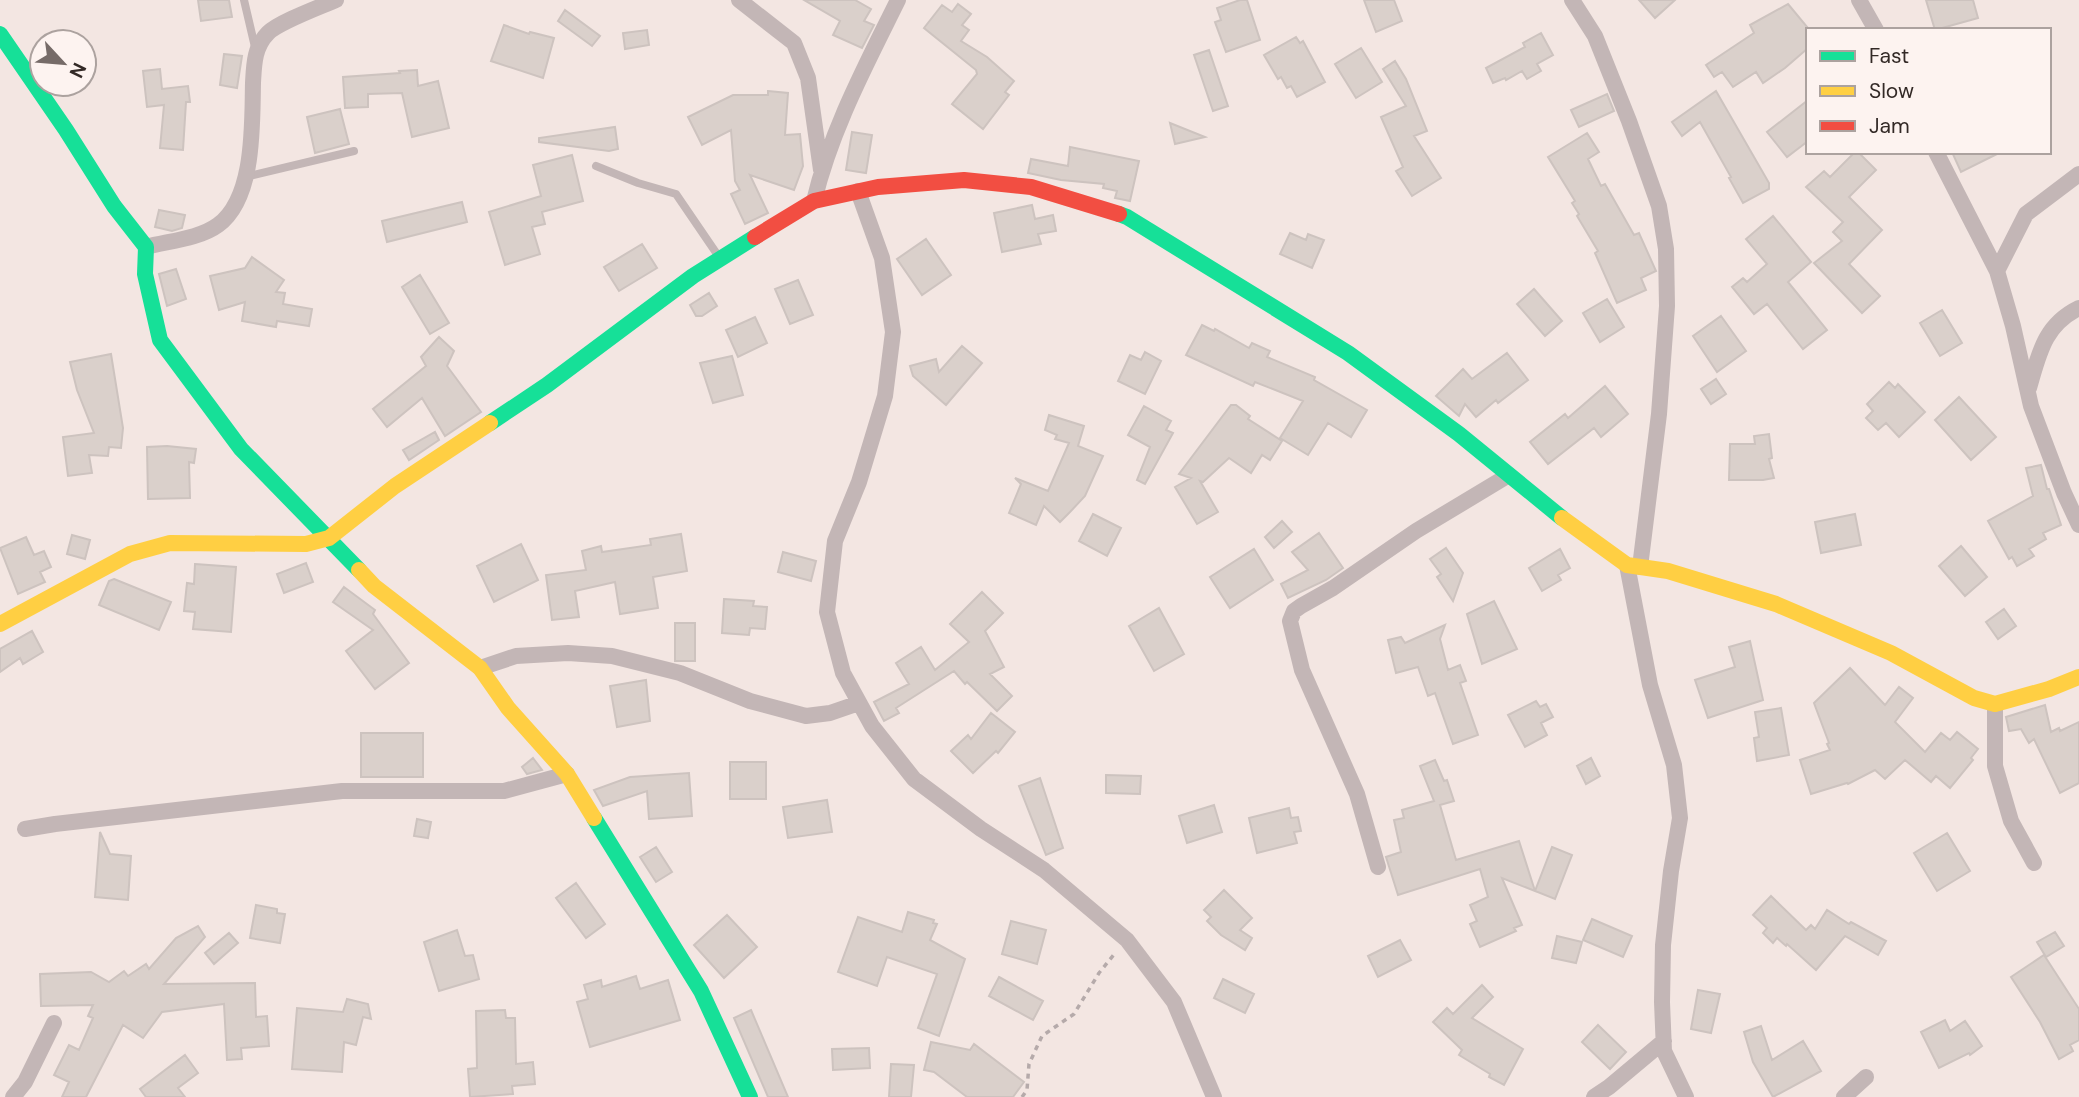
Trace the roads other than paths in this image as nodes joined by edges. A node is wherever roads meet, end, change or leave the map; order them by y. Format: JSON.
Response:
{"nodes":[{"id":1,"x":244,"y":0,"type":"edge"},
{"id":2,"x":336,"y":0,"type":"edge"},
{"id":3,"x":739,"y":0,"type":"edge"},
{"id":4,"x":898,"y":0,"type":"edge"},
{"id":5,"x":1572,"y":0,"type":"edge"},
{"id":6,"x":1859,"y":0,"type":"edge"},
{"id":7,"x":1875,"y":28,"type":"edge"},
{"id":8,"x":0,"y":34,"type":"edge"},
{"id":9,"x":256,"y":50,"type":"junction"},
{"id":10,"x":354,"y":151,"type":"dead end"},
{"id":11,"x":1937,"y":154,"type":"edge"},
{"id":12,"x":596,"y":166,"type":"dead end"},
{"id":13,"x":821,"y":171,"type":"junction"},
{"id":14,"x":2079,"y":174,"type":"edge"},
{"id":15,"x":245,"y":177,"type":"junction"},
{"id":16,"x":858,"y":191,"type":"junction"},
{"id":17,"x":814,"y":201,"type":"junction"},
{"id":18,"x":146,"y":247,"type":"junction"},
{"id":19,"x":721,"y":259,"type":"junction"},
{"id":20,"x":1997,"y":271,"type":"junction"},
{"id":21,"x":2079,"y":308,"type":"edge"},
{"id":22,"x":2028,"y":391,"type":"junction"},
{"id":23,"x":1510,"y":475,"type":"junction"},
{"id":24,"x":2079,"y":525,"type":"edge"},
{"id":25,"x":329,"y":538,"type":"junction"},
{"id":26,"x":1633,"y":566,"type":"junction"},
{"id":27,"x":0,"y":624,"type":"edge"},
{"id":28,"x":481,"y":668,"type":"junction"},
{"id":29,"x":2079,"y":677,"type":"edge"},
{"id":30,"x":859,"y":703,"type":"junction"},
{"id":31,"x":1995,"y":704,"type":"junction"},
{"id":32,"x":567,"y":774,"type":"junction"},
{"id":33,"x":25,"y":830,"type":"dead end"},
{"id":34,"x":2034,"y":863,"type":"dead end"},
{"id":35,"x":1378,"y":867,"type":"dead end"},
{"id":36,"x":54,"y":1023,"type":"dead end"},
{"id":37,"x":1664,"y":1041,"type":"junction"},
{"id":38,"x":1866,"y":1077,"type":"dead end"},
{"id":39,"x":13,"y":1097,"type":"edge"},
{"id":40,"x":750,"y":1097,"type":"edge"},
{"id":41,"x":1214,"y":1097,"type":"edge"},
{"id":42,"x":1594,"y":1097,"type":"edge"},
{"id":43,"x":1686,"y":1097,"type":"edge"},
{"id":44,"x":1844,"y":1097,"type":"edge"}],
"edges":[{"from":1,"to":9,"type":"lane"},
{"from":2,"to":9,"type":"street"},
{"from":3,"to":13,"type":"street"},
{"from":4,"to":13,"type":"street"},
{"from":5,"to":26,"type":"street"},
{"from":6,"to":7,"type":"street"},
{"from":8,"to":18,"type":"street"},
{"from":9,"to":15,"type":"street"},
{"from":10,"to":15,"type":"lane"},
{"from":11,"to":20,"type":"street"},
{"from":12,"to":19,"type":"lane"},
{"from":13,"to":17,"type":"street"},
{"from":14,"to":20,"type":"street"},
{"from":15,"to":18,"type":"street"},
{"from":16,"to":17,"type":"street"},
{"from":16,"to":23,"type":"street"},
{"from":16,"to":30,"type":"street"},
{"from":17,"to":19,"type":"street"},
{"from":18,"to":25,"type":"street"},
{"from":19,"to":25,"type":"street"},
{"from":20,"to":22,"type":"street"},
{"from":21,"to":22,"type":"street"},
{"from":22,"to":24,"type":"street"},
{"from":23,"to":26,"type":"street"},
{"from":23,"to":35,"type":"street"},
{"from":25,"to":27,"type":"street"},
{"from":25,"to":28,"type":"street"},
{"from":26,"to":31,"type":"street"},
{"from":26,"to":37,"type":"street"},
{"from":28,"to":30,"type":"street"},
{"from":28,"to":32,"type":"street"},
{"from":29,"to":31,"type":"street"},
{"from":30,"to":41,"type":"street"},
{"from":31,"to":34,"type":"street"},
{"from":32,"to":33,"type":"street"},
{"from":32,"to":40,"type":"street"},
{"from":36,"to":39,"type":"street"},
{"from":37,"to":42,"type":"street"},
{"from":37,"to":43,"type":"street"},
{"from":38,"to":44,"type":"street"}]}
